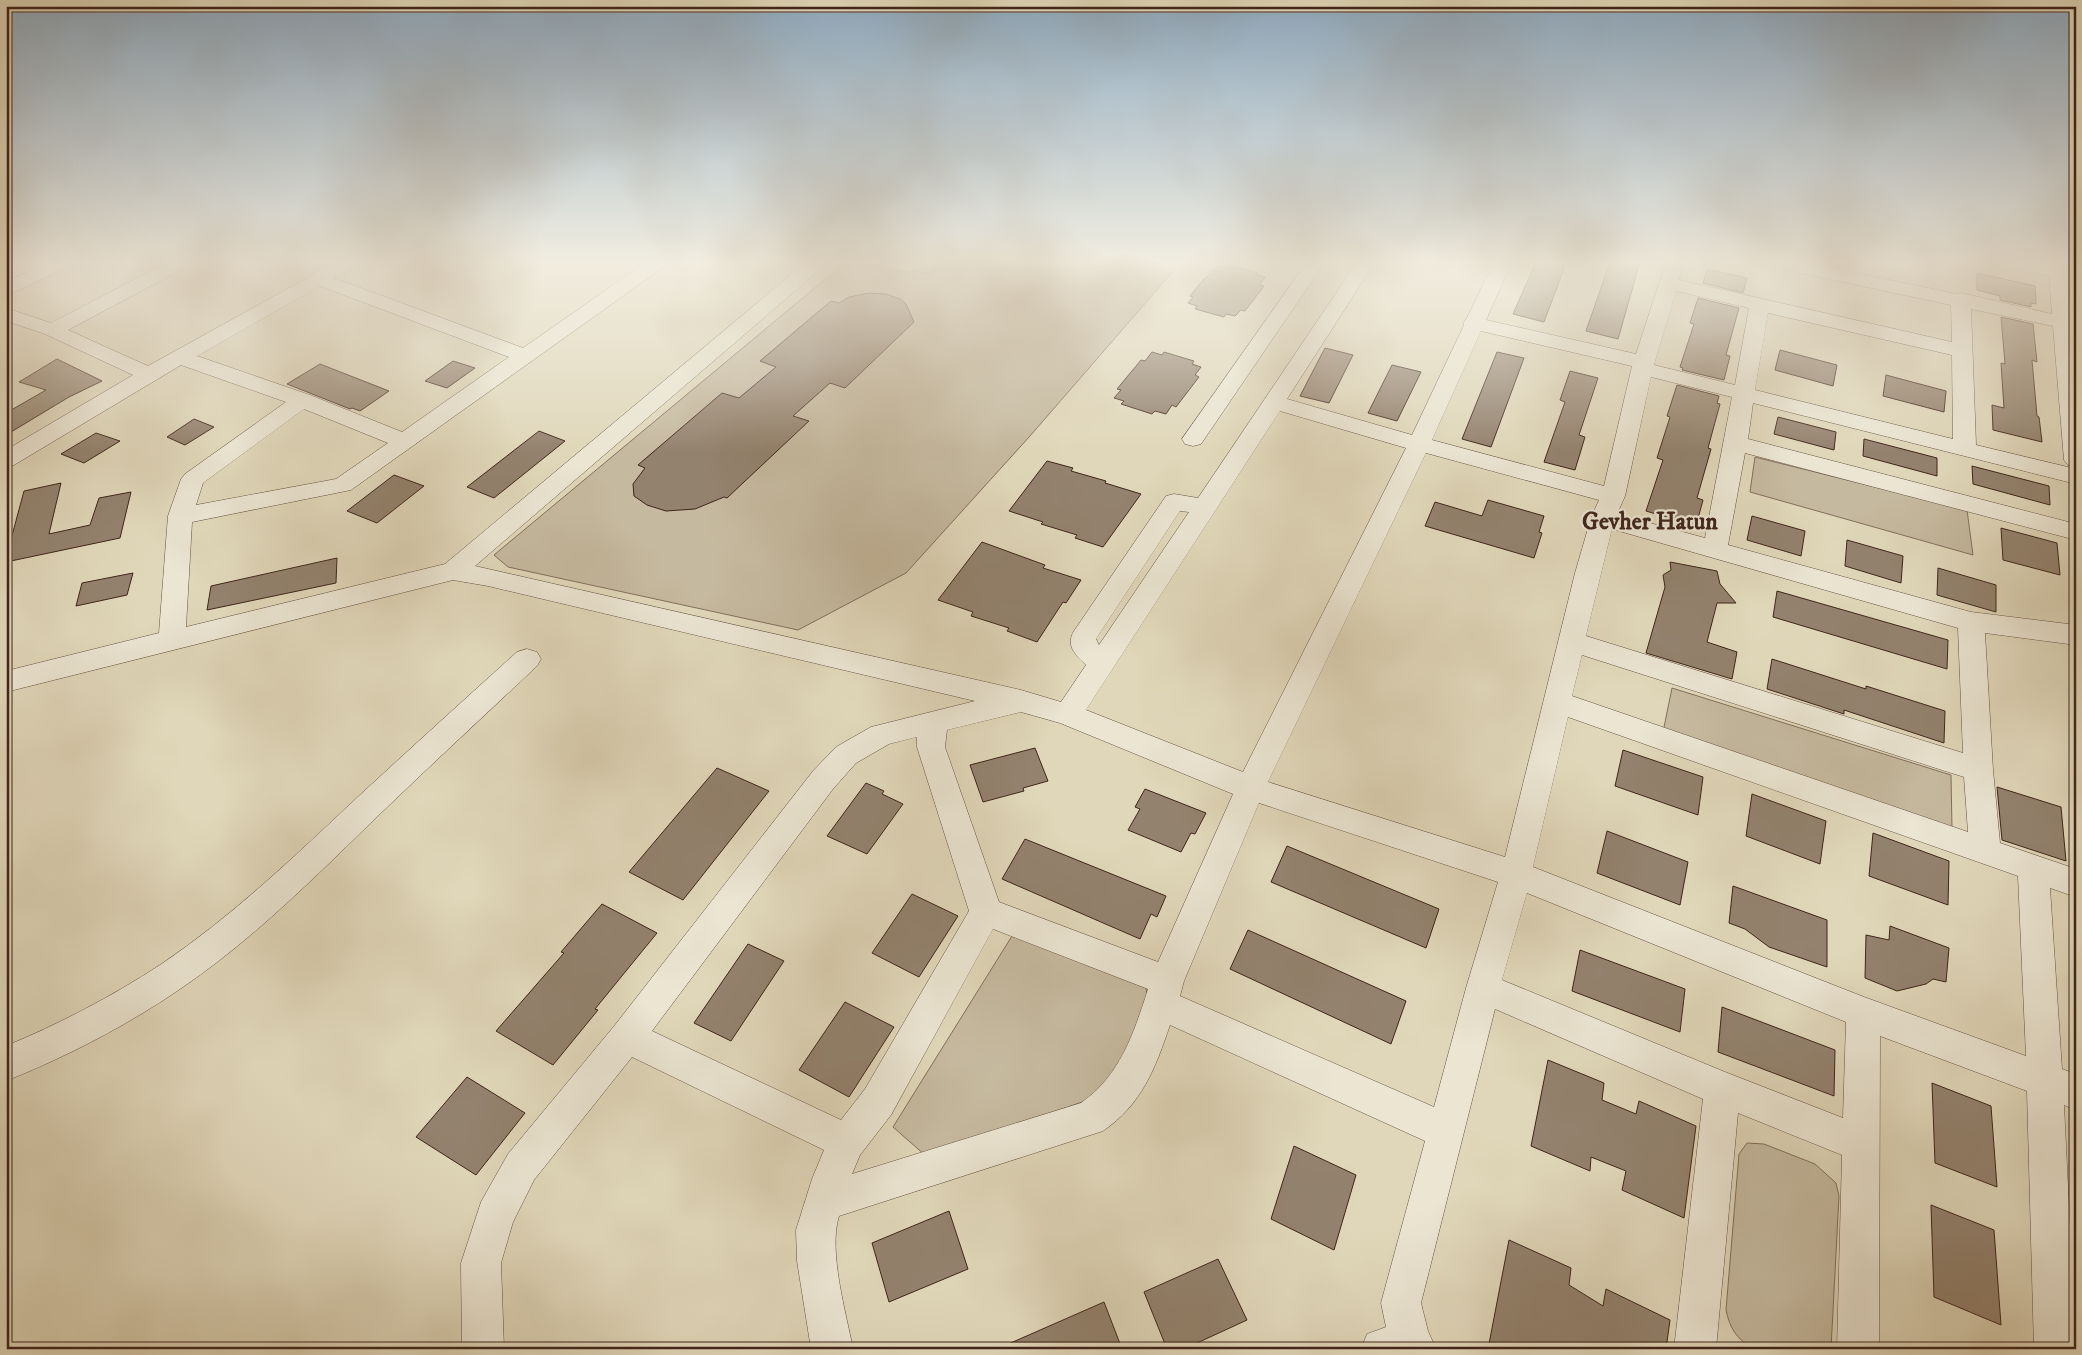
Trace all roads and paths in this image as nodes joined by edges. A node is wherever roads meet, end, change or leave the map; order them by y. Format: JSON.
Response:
{"nodes":[{"id":1,"x":38,"y":325,"type":"edge"},
{"id":2,"x":60,"y":325,"type":"edge"},
{"id":3,"x":236,"y":325,"type":"edge"},
{"id":4,"x":442,"y":325,"type":"edge"},
{"id":5,"x":569,"y":325,"type":"edge"},
{"id":6,"x":739,"y":325,"type":"edge"},
{"id":7,"x":1272,"y":325,"type":"edge"},
{"id":8,"x":1324,"y":325,"type":"edge"},
{"id":9,"x":1472,"y":325,"type":"edge"},
{"id":10,"x":1482,"y":325,"type":"edge"},
{"id":11,"x":1656,"y":325,"type":"edge"},
{"id":12,"x":1756,"y":325,"type":"edge"},
{"id":13,"x":1849,"y":325,"type":"edge"},
{"id":14,"x":1962,"y":325,"type":"edge"},
{"id":15,"x":2069,"y":325,"type":"edge"},
{"id":16,"x":52,"y":330,"type":"junction"},
{"id":17,"x":1962,"y":351,"type":"junction"},
{"id":18,"x":525,"y":356,"type":"junction"},
{"id":19,"x":180,"y":357,"type":"junction"},
{"id":20,"x":1643,"y":365,"type":"junction"},
{"id":21,"x":149,"y":374,"type":"junction"},
{"id":22,"x":1744,"y":393,"type":"junction"},
{"id":23,"x":302,"y":400,"type":"junction"},
{"id":24,"x":1274,"y":402,"type":"junction"},
{"id":25,"x":1193,"y":439,"type":"dead end"},
{"id":26,"x":404,"y":441,"type":"junction"},
{"id":27,"x":1736,"y":443,"type":"junction"},
{"id":28,"x":1419,"y":444,"type":"junction"},
{"id":29,"x":1965,"y":450,"type":"junction"},
{"id":30,"x":2075,"y":456,"type":"edge"},
{"id":31,"x":6,"y":460,"type":"edge"},
{"id":32,"x":2076,"y":478,"type":"edge"},
{"id":33,"x":1608,"y":507,"type":"junction"},
{"id":34,"x":180,"y":516,"type":"junction"},
{"id":35,"x":2076,"y":532,"type":"edge"},
{"id":36,"x":1715,"y":549,"type":"junction"},
{"id":37,"x":453,"y":571,"type":"junction"},
{"id":38,"x":1971,"y":622,"type":"junction"},
{"id":39,"x":2076,"y":635,"type":"edge"},
{"id":40,"x":172,"y":640,"type":"junction"},
{"id":41,"x":1572,"y":642,"type":"junction"},
{"id":42,"x":527,"y":659,"type":"dead end"},
{"id":43,"x":6,"y":682,"type":"edge"},
{"id":44,"x":1021,"y":701,"type":"junction"},
{"id":45,"x":1557,"y":702,"type":"junction"},
{"id":46,"x":1068,"y":715,"type":"junction"},
{"id":47,"x":933,"y":723,"type":"junction"},
{"id":48,"x":1978,"y":770,"type":"junction"},
{"id":49,"x":1250,"y":788,"type":"junction"},
{"id":50,"x":1985,"y":852,"type":"junction"},
{"id":51,"x":2033,"y":869,"type":"junction"},
{"id":52,"x":1516,"y":874,"type":"junction"},
{"id":53,"x":2076,"y":883,"type":"edge"},
{"id":54,"x":986,"y":912,"type":"junction"},
{"id":55,"x":1483,"y":988,"type":"junction"},
{"id":56,"x":1164,"y":992,"type":"junction"},
{"id":57,"x":1863,"y":1014,"type":"junction"},
{"id":58,"x":627,"y":1037,"type":"junction"},
{"id":59,"x":6,"y":1064,"type":"edge"},
{"id":60,"x":2060,"y":1087,"type":"edge"},
{"id":61,"x":1722,"y":1089,"type":"junction"},
{"id":62,"x":1445,"y":1131,"type":"junction"},
{"id":63,"x":847,"y":1142,"type":"junction"},
{"id":64,"x":1861,"y":1144,"type":"junction"},
{"id":65,"x":823,"y":1202,"type":"junction"},
{"id":66,"x":1402,"y":1345,"type":"edge"},
{"id":67,"x":483,"y":1349,"type":"edge"},
{"id":68,"x":832,"y":1349,"type":"edge"},
{"id":69,"x":1695,"y":1349,"type":"edge"},
{"id":70,"x":1858,"y":1349,"type":"edge"},
{"id":71,"x":2055,"y":1349,"type":"edge"}],
"edges":[{"from":1,"to":16,"type":"street"},
{"from":2,"to":16,"type":"street"},
{"from":3,"to":19,"type":"street"},
{"from":4,"to":18,"type":"street"},
{"from":5,"to":18,"type":"street"},
{"from":6,"to":37,"type":"street"},
{"from":7,"to":25,"type":"street"},
{"from":8,"to":24,"type":"street"},
{"from":9,"to":28,"type":"street"},
{"from":10,"to":20,"type":"street"},
{"from":11,"to":20,"type":"street"},
{"from":12,"to":22,"type":"street"},
{"from":13,"to":17,"type":"street"},
{"from":14,"to":17,"type":"street"},
{"from":15,"to":30,"type":"street"},
{"from":16,"to":21,"type":"street"},
{"from":17,"to":29,"type":"street"},
{"from":18,"to":26,"type":"street"},
{"from":19,"to":21,"type":"street"},
{"from":19,"to":23,"type":"street"},
{"from":20,"to":22,"type":"street"},
{"from":20,"to":33,"type":"street"},
{"from":21,"to":31,"type":"street"},
{"from":22,"to":27,"type":"street"},
{"from":22,"to":29,"type":"street"},
{"from":23,"to":26,"type":"street"},
{"from":23,"to":34,"type":"street"},
{"from":24,"to":28,"type":"street"},
{"from":24,"to":46,"type":"street"},
{"from":26,"to":34,"type":"street"},
{"from":27,"to":35,"type":"street"},
{"from":27,"to":36,"type":"street"},
{"from":28,"to":33,"type":"street"},
{"from":28,"to":49,"type":"street"},
{"from":29,"to":32,"type":"street"},
{"from":33,"to":36,"type":"street"},
{"from":33,"to":41,"type":"street"},
{"from":34,"to":40,"type":"street"},
{"from":36,"to":38,"type":"street"},
{"from":37,"to":40,"type":"street"},
{"from":37,"to":44,"type":"street"},
{"from":38,"to":39,"type":"street"},
{"from":38,"to":48,"type":"street"},
{"from":40,"to":43,"type":"street"},
{"from":41,"to":45,"type":"street"},
{"from":41,"to":48,"type":"street"},
{"from":42,"to":59,"type":"street"},
{"from":44,"to":46,"type":"street"},
{"from":44,"to":47,"type":"street"},
{"from":45,"to":50,"type":"street"},
{"from":45,"to":52,"type":"street"},
{"from":46,"to":49,"type":"street"},
{"from":47,"to":54,"type":"street"},
{"from":47,"to":58,"type":"street"},
{"from":48,"to":50,"type":"street"},
{"from":49,"to":52,"type":"street"},
{"from":49,"to":56,"type":"street"},
{"from":50,"to":51,"type":"street"},
{"from":51,"to":53,"type":"street"},
{"from":51,"to":60,"type":"street"},
{"from":52,"to":55,"type":"street"},
{"from":52,"to":57,"type":"street"},
{"from":54,"to":56,"type":"street"},
{"from":54,"to":63,"type":"street"},
{"from":55,"to":61,"type":"street"},
{"from":55,"to":62,"type":"street"},
{"from":56,"to":62,"type":"street"},
{"from":56,"to":65,"type":"street"},
{"from":57,"to":60,"type":"street"},
{"from":57,"to":64,"type":"street"},
{"from":58,"to":63,"type":"street"},
{"from":58,"to":67,"type":"street"},
{"from":60,"to":71,"type":"street"},
{"from":61,"to":64,"type":"street"},
{"from":61,"to":69,"type":"street"},
{"from":62,"to":66,"type":"street"},
{"from":63,"to":65,"type":"street"},
{"from":64,"to":70,"type":"street"},
{"from":65,"to":68,"type":"street"}]}
